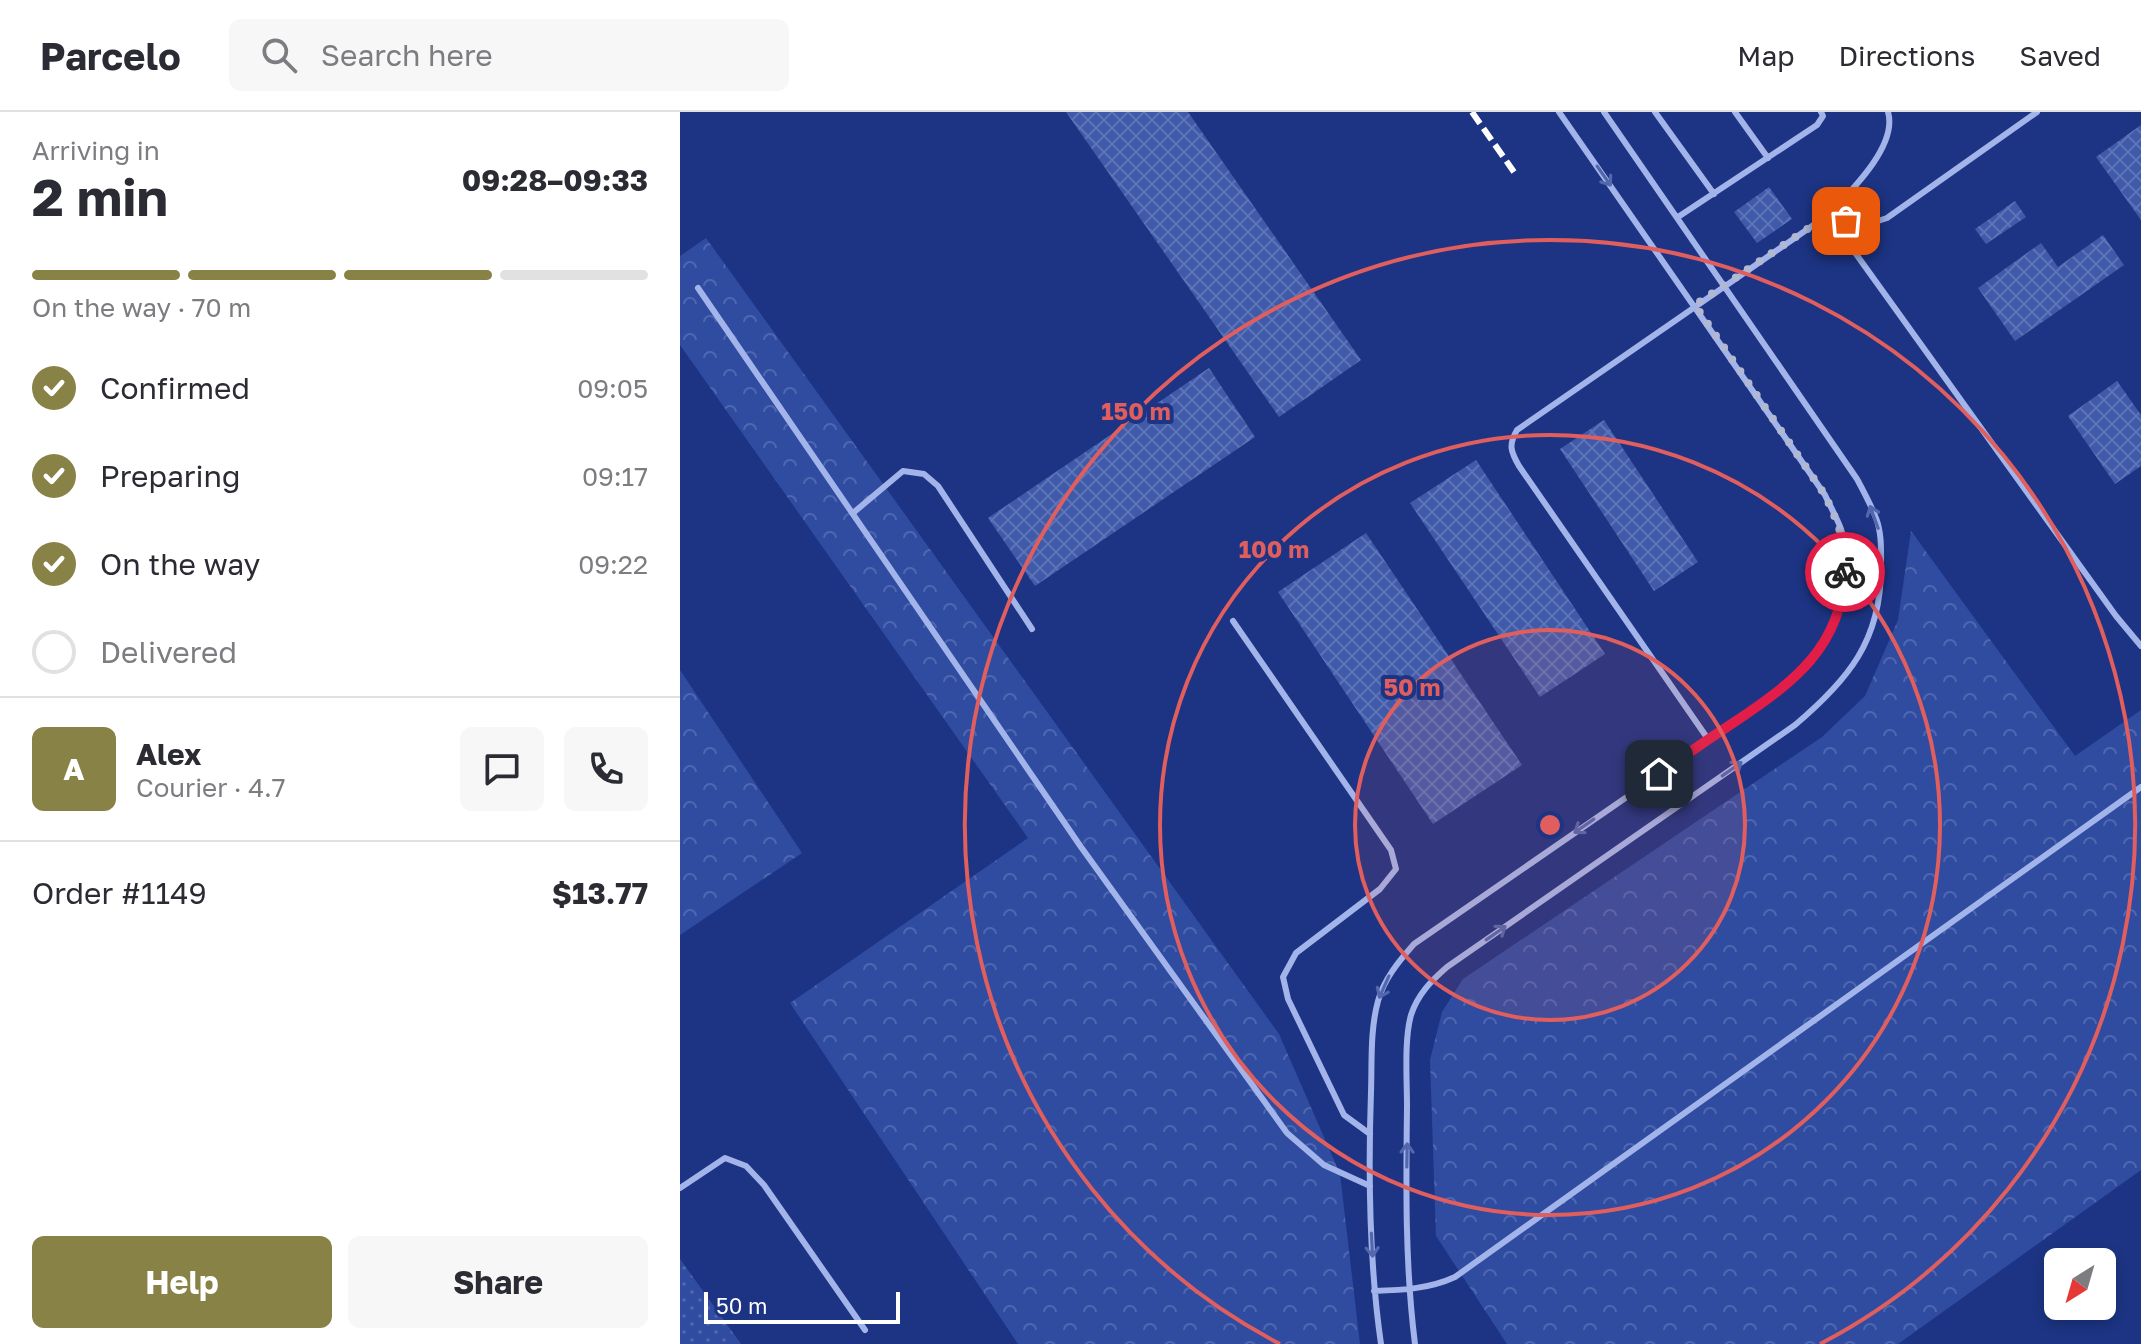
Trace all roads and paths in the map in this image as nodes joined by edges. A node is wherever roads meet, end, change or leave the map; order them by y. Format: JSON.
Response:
{"nodes":[{"id":1,"x":1559,"y":112,"type":"edge"},
{"id":2,"x":1604,"y":112,"type":"edge"},
{"id":3,"x":1655,"y":112,"type":"edge"},
{"id":4,"x":1735,"y":112,"type":"edge"},
{"id":5,"x":1821,"y":112,"type":"edge"},
{"id":6,"x":1888,"y":112,"type":"edge"},
{"id":7,"x":2037,"y":112,"type":"edge"},
{"id":8,"x":1768,"y":158,"type":"junction"},
{"id":9,"x":1714,"y":194,"type":"junction"},
{"id":10,"x":1828,"y":215,"type":"junction"},
{"id":11,"x":1678,"y":217,"type":"junction"},
{"id":12,"x":1725,"y":284,"type":"junction"},
{"id":13,"x":698,"y":288,"type":"dead end"},
{"id":14,"x":1695,"y":305,"type":"junction"},
{"id":15,"x":853,"y":513,"type":"junction"},
{"id":16,"x":1233,"y":621,"type":"dead end"},
{"id":17,"x":1032,"y":629,"type":"dead end"},
{"id":18,"x":2141,"y":646,"type":"edge"},
{"id":19,"x":1708,"y":739,"type":"junction"},
{"id":20,"x":2141,"y":787,"type":"edge"},
{"id":21,"x":1370,"y":1134,"type":"junction"},
{"id":22,"x":1370,"y":1186,"type":"junction"},
{"id":23,"x":680,"y":1188,"type":"edge"},
{"id":24,"x":1408,"y":1290,"type":"junction"},
{"id":25,"x":1374,"y":1291,"type":"junction"},
{"id":26,"x":865,"y":1330,"type":"dead end"},
{"id":27,"x":1381,"y":1344,"type":"edge"},
{"id":28,"x":1415,"y":1344,"type":"edge"}],
"edges":[{"from":1,"to":14,"type":"lane","one_way":true},
{"from":2,"to":11,"type":"lane"},
{"from":3,"to":9,"type":"lane"},
{"from":4,"to":8,"type":"lane"},
{"from":5,"to":8,"type":"lane"},
{"from":6,"to":10,"type":"lane"},
{"from":7,"to":10,"type":"lane"},
{"from":8,"to":9,"type":"lane"},
{"from":9,"to":11,"type":"lane"},
{"from":10,"to":12,"type":"lane"},
{"from":10,"to":18,"type":"lane"},
{"from":11,"to":12,"type":"lane"},
{"from":12,"to":14,"type":"lane"},
{"from":24,"to":12,"type":"lane","one_way":true},
{"from":13,"to":15,"type":"lane"},
{"from":14,"to":19,"type":"lane"},
{"from":14,"to":19,"type":"lane"},
{"from":15,"to":17,"type":"lane"},
{"from":15,"to":22,"type":"lane"},
{"from":16,"to":21,"type":"lane"},
{"from":19,"to":21,"type":"lane","one_way":true},
{"from":20,"to":24,"type":"lane"},
{"from":21,"to":22,"type":"lane"},
{"from":22,"to":25,"type":"lane","one_way":true},
{"from":23,"to":26,"type":"lane"},
{"from":24,"to":25,"type":"lane"},
{"from":24,"to":28,"type":"lane"},
{"from":25,"to":27,"type":"lane"}]}
